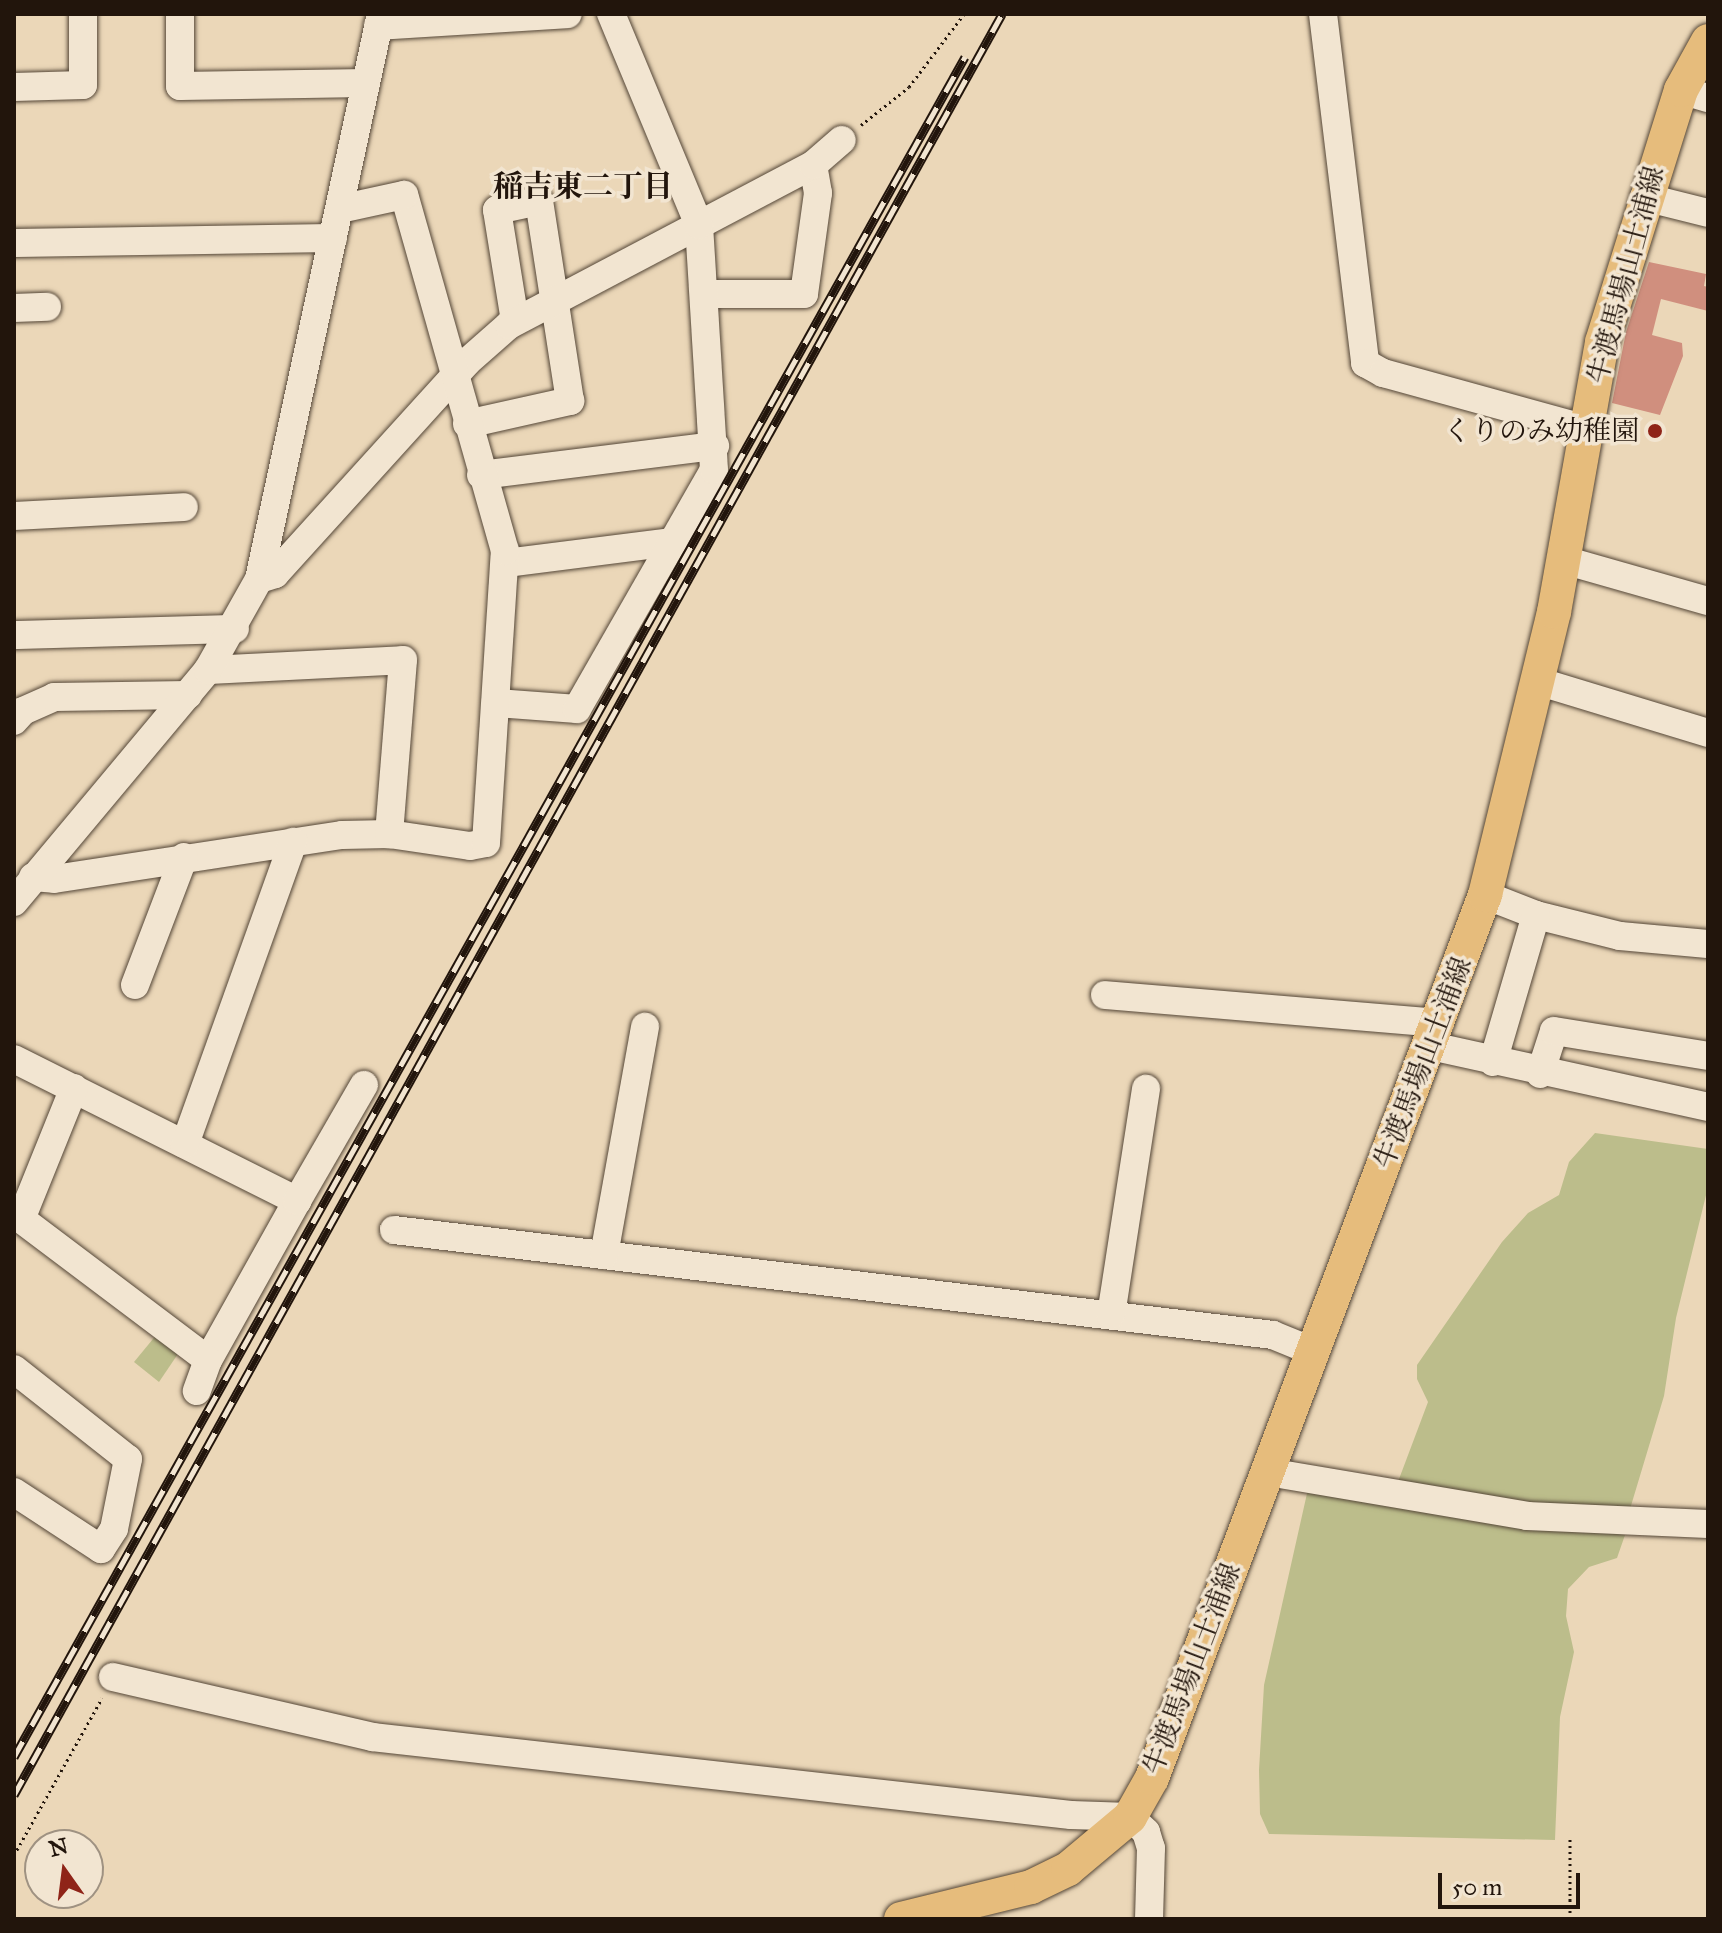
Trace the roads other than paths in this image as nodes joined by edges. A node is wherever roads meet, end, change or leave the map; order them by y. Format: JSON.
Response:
{"nodes":[{"id":1,"x":83,"y":14,"type":"edge"},
{"id":2,"x":180,"y":14,"type":"edge"},
{"id":3,"x":568,"y":14,"type":"edge"},
{"id":4,"x":611,"y":14,"type":"edge"},
{"id":5,"x":1323,"y":14,"type":"edge"},
{"id":6,"x":380,"y":20,"type":"edge"},
{"id":7,"x":1708,"y":41,"type":"edge"},
{"id":8,"x":366,"y":83,"type":"junction"},
{"id":9,"x":14,"y":87,"type":"edge"},
{"id":10,"x":1694,"y":94,"type":"edge"},
{"id":11,"x":842,"y":140,"type":"road end"},
{"id":12,"x":813,"y":165,"type":"junction"},
{"id":13,"x":1644,"y":197,"type":"junction"},
{"id":14,"x":340,"y":209,"type":"junction"},
{"id":15,"x":1708,"y":213,"type":"edge"},
{"id":16,"x":699,"y":225,"type":"junction"},
{"id":17,"x":333,"y":238,"type":"junction"},
{"id":18,"x":14,"y":243,"type":"edge"},
{"id":19,"x":704,"y":294,"type":"junction"},
{"id":20,"x":556,"y":298,"type":"junction"},
{"id":21,"x":47,"y":307,"type":"dead end"},
{"id":22,"x":14,"y":308,"type":"edge"},
{"id":23,"x":515,"y":321,"type":"junction"},
{"id":24,"x":455,"y":381,"type":"junction"},
{"id":25,"x":467,"y":424,"type":"junction"},
{"id":26,"x":1587,"y":429,"type":"junction"},
{"id":27,"x":715,"y":446,"type":"junction"},
{"id":28,"x":481,"y":475,"type":"junction"},
{"id":29,"x":184,"y":507,"type":"dead end"},
{"id":30,"x":14,"y":516,"type":"edge"},
{"id":31,"x":673,"y":542,"type":"junction"},
{"id":32,"x":1564,"y":560,"type":"junction"},
{"id":33,"x":506,"y":563,"type":"junction"},
{"id":34,"x":259,"y":579,"type":"junction"},
{"id":35,"x":1708,"y":601,"type":"edge"},
{"id":36,"x":235,"y":629,"type":"junction"},
{"id":37,"x":14,"y":635,"type":"edge"},
{"id":38,"x":208,"y":670,"type":"junction"},
{"id":39,"x":1537,"y":681,"type":"junction"},
{"id":40,"x":188,"y":695,"type":"junction"},
{"id":41,"x":497,"y":703,"type":"junction"},
{"id":42,"x":14,"y":721,"type":"edge"},
{"id":43,"x":1708,"y":733,"type":"edge"},
{"id":44,"x":389,"y":834,"type":"junction"},
{"id":45,"x":293,"y":842,"type":"junction"},
{"id":46,"x":184,"y":857,"type":"junction"},
{"id":47,"x":33,"y":877,"type":"junction"},
{"id":48,"x":1485,"y":895,"type":"junction"},
{"id":49,"x":14,"y":902,"type":"edge"},
{"id":50,"x":1536,"y":915,"type":"junction"},
{"id":51,"x":1708,"y":944,"type":"edge"},
{"id":52,"x":135,"y":985,"type":"dead end"},
{"id":53,"x":1105,"y":995,"type":"dead end"},
{"id":54,"x":645,"y":1027,"type":"dead end"},
{"id":55,"x":1435,"y":1035,"type":"junction"},
{"id":56,"x":1708,"y":1056,"type":"edge"},
{"id":57,"x":14,"y":1059,"type":"edge"},
{"id":58,"x":1493,"y":1062,"type":"junction"},
{"id":59,"x":1540,"y":1074,"type":"junction"},
{"id":60,"x":364,"y":1085,"type":"dead end"},
{"id":61,"x":74,"y":1088,"type":"junction"},
{"id":62,"x":1146,"y":1089,"type":"dead end"},
{"id":63,"x":1708,"y":1107,"type":"edge"},
{"id":64,"x":185,"y":1144,"type":"junction"},
{"id":65,"x":297,"y":1201,"type":"junction"},
{"id":66,"x":394,"y":1230,"type":"dead end"},
{"id":67,"x":604,"y":1255,"type":"junction"},
{"id":68,"x":1111,"y":1315,"type":"junction"},
{"id":69,"x":1312,"y":1351,"type":"junction"},
{"id":70,"x":208,"y":1360,"type":"junction"},
{"id":71,"x":14,"y":1369,"type":"edge"},
{"id":72,"x":197,"y":1391,"type":"dead end"},
{"id":73,"x":1268,"y":1472,"type":"junction"},
{"id":74,"x":14,"y":1492,"type":"edge"},
{"id":75,"x":1708,"y":1524,"type":"edge"},
{"id":76,"x":113,"y":1677,"type":"road end"},
{"id":77,"x":1130,"y":1817,"type":"junction"},
{"id":78,"x":901,"y":1919,"type":"edge"},
{"id":79,"x":1149,"y":1919,"type":"edge"}],
"edges":[{"from":1,"to":9,"type":"street"},
{"from":2,"to":8,"type":"street"},
{"from":3,"to":6,"type":"street"},
{"from":4,"to":16,"type":"street"},
{"from":5,"to":26,"type":"street"},
{"from":6,"to":8,"type":"street"},
{"from":7,"to":10,"type":"main road","name":"牛渡馬場山土浦線"},
{"from":8,"to":14,"type":"street"},
{"from":10,"to":13,"type":"main road","name":"牛渡馬場山土浦線"},
{"from":11,"to":12,"type":"street"},
{"from":12,"to":16,"type":"street"},
{"from":12,"to":19,"type":"street"},
{"from":13,"to":15,"type":"street"},
{"from":13,"to":26,"type":"main road","name":"牛渡馬場山土浦線"},
{"from":14,"to":17,"type":"street"},
{"from":14,"to":24,"type":"street"},
{"from":16,"to":19,"type":"street"},
{"from":16,"to":20,"type":"street"},
{"from":17,"to":18,"type":"street"},
{"from":17,"to":34,"type":"street"},
{"from":19,"to":27,"type":"street"},
{"from":20,"to":23,"type":"street"},
{"from":20,"to":23,"type":"street"},
{"from":20,"to":25,"type":"street"},
{"from":21,"to":22,"type":"street"},
{"from":23,"to":24,"type":"street"},
{"from":24,"to":25,"type":"street"},
{"from":24,"to":34,"type":"street"},
{"from":25,"to":28,"type":"street"},
{"from":26,"to":32,"type":"main road","name":"牛渡馬場山土浦線"},
{"from":27,"to":28,"type":"street"},
{"from":27,"to":31,"type":"street"},
{"from":28,"to":33,"type":"street"},
{"from":29,"to":30,"type":"street"},
{"from":31,"to":33,"type":"street"},
{"from":31,"to":41,"type":"street"},
{"from":32,"to":35,"type":"street"},
{"from":32,"to":39,"type":"main road","name":"牛渡馬場山土浦線"},
{"from":33,"to":41,"type":"street"},
{"from":34,"to":36,"type":"street"},
{"from":36,"to":37,"type":"street"},
{"from":36,"to":38,"type":"street"},
{"from":38,"to":40,"type":"street"},
{"from":38,"to":44,"type":"street"},
{"from":39,"to":43,"type":"street"},
{"from":39,"to":48,"type":"main road","name":"牛渡馬場山土浦線"},
{"from":40,"to":42,"type":"street"},
{"from":40,"to":47,"type":"street"},
{"from":41,"to":44,"type":"street"},
{"from":44,"to":45,"type":"street"},
{"from":45,"to":46,"type":"street"},
{"from":45,"to":64,"type":"street"},
{"from":46,"to":47,"type":"street"},
{"from":46,"to":52,"type":"street"},
{"from":47,"to":49,"type":"street"},
{"from":48,"to":50,"type":"street"},
{"from":48,"to":55,"type":"main road","name":"牛渡馬場山土浦線"},
{"from":50,"to":51,"type":"street"},
{"from":50,"to":58,"type":"street"},
{"from":53,"to":55,"type":"street"},
{"from":54,"to":67,"type":"street"},
{"from":55,"to":58,"type":"street"},
{"from":55,"to":69,"type":"main road","name":"牛渡馬場山土浦線"},
{"from":56,"to":59,"type":"street"},
{"from":57,"to":61,"type":"street"},
{"from":58,"to":59,"type":"street"},
{"from":59,"to":63,"type":"street"},
{"from":60,"to":65,"type":"street"},
{"from":61,"to":64,"type":"street"},
{"from":61,"to":70,"type":"street"},
{"from":62,"to":68,"type":"street"},
{"from":64,"to":65,"type":"street"},
{"from":65,"to":70,"type":"street"},
{"from":66,"to":67,"type":"street"},
{"from":67,"to":68,"type":"street"},
{"from":68,"to":69,"type":"street"},
{"from":69,"to":73,"type":"main road","name":"牛渡馬場山土浦線"},
{"from":70,"to":72,"type":"street"},
{"from":71,"to":74,"type":"street"},
{"from":73,"to":75,"type":"street"},
{"from":73,"to":77,"type":"main road","name":"牛渡馬場山土浦線"},
{"from":76,"to":77,"type":"street"},
{"from":77,"to":78,"type":"main road","name":"牛渡馬場山土浦線"},
{"from":77,"to":79,"type":"street"}]}
